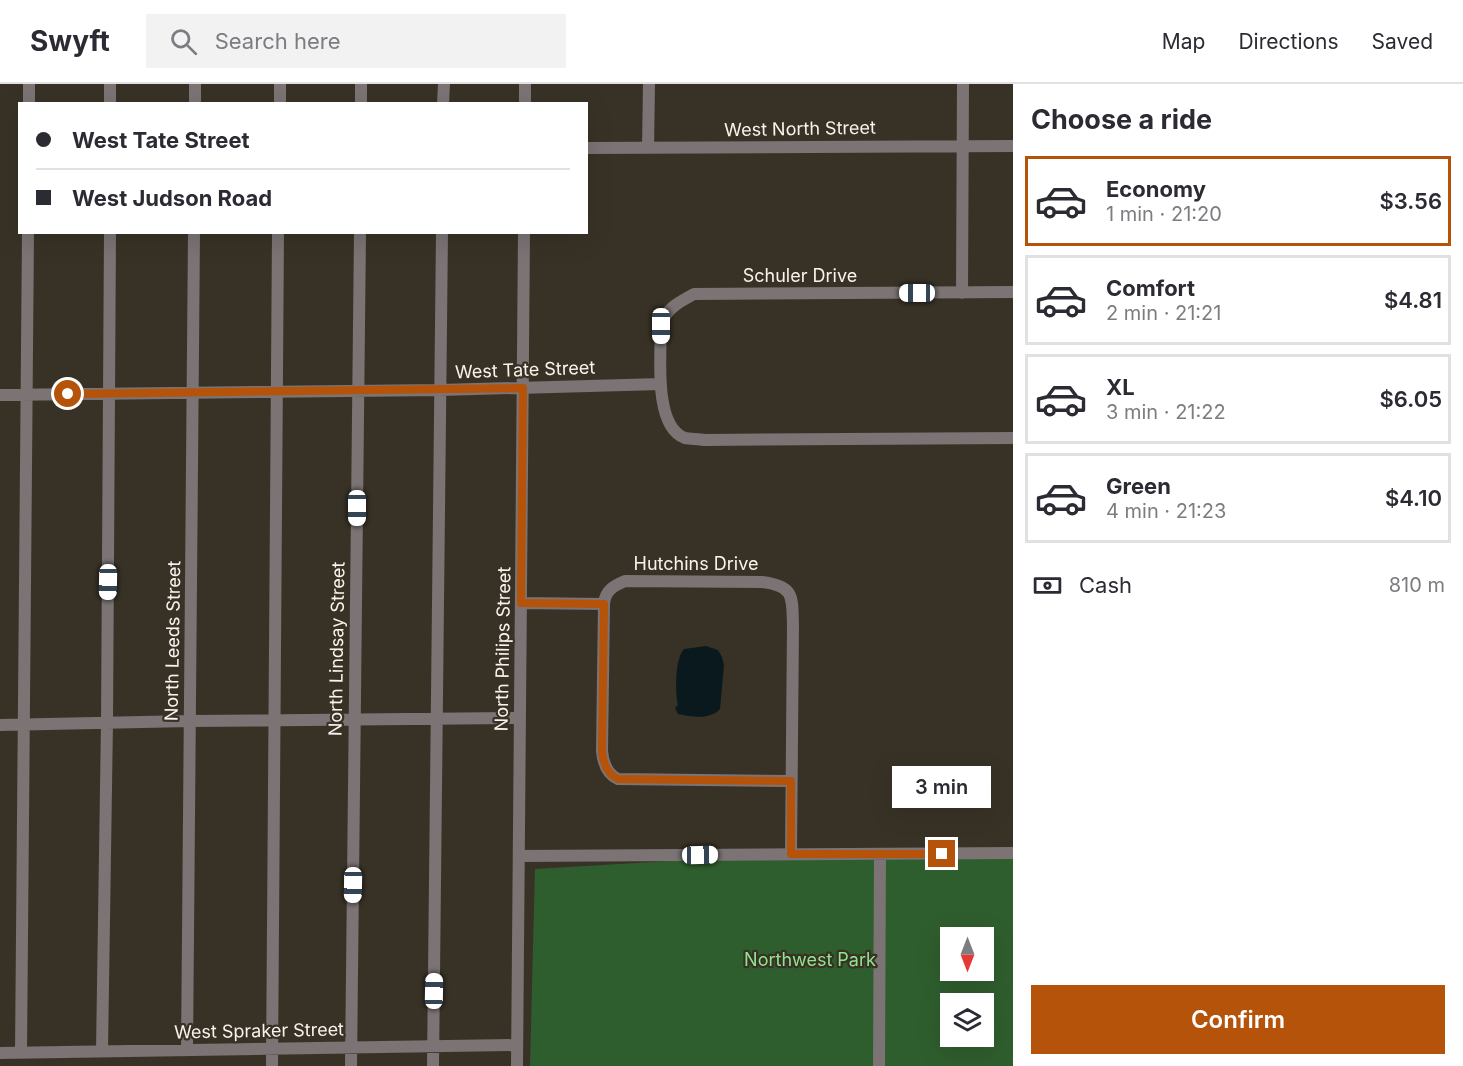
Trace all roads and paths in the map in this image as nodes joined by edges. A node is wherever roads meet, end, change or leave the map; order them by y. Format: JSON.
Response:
{"nodes":[{"id":1,"x":29,"y":84,"type":"edge"},
{"id":2,"x":110,"y":84,"type":"edge"},
{"id":3,"x":195,"y":84,"type":"edge"},
{"id":4,"x":280,"y":84,"type":"edge"},
{"id":5,"x":361,"y":84,"type":"edge"},
{"id":6,"x":444,"y":84,"type":"edge"},
{"id":7,"x":525,"y":84,"type":"edge"},
{"id":8,"x":649,"y":84,"type":"edge"},
{"id":9,"x":963,"y":84,"type":"edge"},
{"id":10,"x":29,"y":102,"type":"edge"},
{"id":11,"x":110,"y":102,"type":"edge"},
{"id":12,"x":195,"y":102,"type":"edge"},
{"id":13,"x":280,"y":102,"type":"edge"},
{"id":14,"x":361,"y":102,"type":"edge"},
{"id":15,"x":443,"y":102,"type":"edge"},
{"id":16,"x":525,"y":102,"type":"edge"},
{"id":17,"x":963,"y":146,"type":"junction"},
{"id":18,"x":1013,"y":146,"type":"edge"},
{"id":19,"x":588,"y":148,"type":"edge"},
{"id":20,"x":648,"y":148,"type":"junction"},
{"id":21,"x":28,"y":234,"type":"edge"},
{"id":22,"x":110,"y":234,"type":"edge"},
{"id":23,"x":194,"y":234,"type":"edge"},
{"id":24,"x":279,"y":234,"type":"edge"},
{"id":25,"x":360,"y":234,"type":"edge"},
{"id":26,"x":442,"y":234,"type":"edge"},
{"id":27,"x":524,"y":234,"type":"edge"},
{"id":28,"x":1013,"y":292,"type":"edge"},
{"id":29,"x":962,"y":293,"type":"junction"},
{"id":30,"x":661,"y":384,"type":"junction"},
{"id":31,"x":523,"y":388,"type":"junction"},
{"id":32,"x":358,"y":390,"type":"junction"},
{"id":33,"x":440,"y":390,"type":"junction"},
{"id":34,"x":193,"y":392,"type":"junction"},
{"id":35,"x":277,"y":392,"type":"junction"},
{"id":36,"x":110,"y":394,"type":"junction"},
{"id":37,"x":0,"y":395,"type":"edge"},
{"id":38,"x":27,"y":395,"type":"junction"},
{"id":39,"x":1013,"y":438,"type":"edge"},
{"id":40,"x":521,"y":603,"type":"junction"},
{"id":41,"x":604,"y":604,"type":"junction"},
{"id":42,"x":520,"y":718,"type":"junction"},
{"id":43,"x":437,"y":719,"type":"junction"},
{"id":44,"x":274,"y":720,"type":"junction"},
{"id":45,"x":190,"y":721,"type":"junction"},
{"id":46,"x":354,"y":721,"type":"junction"},
{"id":47,"x":107,"y":722,"type":"junction"},
{"id":48,"x":0,"y":725,"type":"edge"},
{"id":49,"x":24,"y":725,"type":"junction"},
{"id":50,"x":791,"y":781,"type":"junction"},
{"id":51,"x":791,"y":854,"type":"junction"},
{"id":52,"x":880,"y":854,"type":"junction"},
{"id":53,"x":1013,"y":854,"type":"edge"},
{"id":54,"x":519,"y":856,"type":"junction"},
{"id":55,"x":517,"y":1045,"type":"junction"},
{"id":56,"x":433,"y":1047,"type":"junction"},
{"id":57,"x":352,"y":1048,"type":"junction"},
{"id":58,"x":272,"y":1049,"type":"junction"},
{"id":59,"x":188,"y":1050,"type":"junction"},
{"id":60,"x":102,"y":1051,"type":"junction"},
{"id":61,"x":0,"y":1053,"type":"edge"},
{"id":62,"x":21,"y":1053,"type":"junction"},
{"id":63,"x":878,"y":1065,"type":"edge"},
{"id":64,"x":272,"y":1066,"type":"edge"},
{"id":65,"x":351,"y":1066,"type":"edge"},
{"id":66,"x":433,"y":1066,"type":"edge"},
{"id":67,"x":517,"y":1066,"type":"edge"}],
"edges":[{"from":1,"to":10,"type":"street"},
{"from":2,"to":11,"type":"street"},
{"from":3,"to":12,"type":"street"},
{"from":4,"to":13,"type":"street"},
{"from":5,"to":14,"type":"street"},
{"from":6,"to":15,"type":"street"},
{"from":7,"to":16,"type":"street"},
{"from":8,"to":20,"type":"street"},
{"from":9,"to":17,"type":"street"},
{"from":17,"to":18,"type":"street","name":"West North Street"},
{"from":17,"to":20,"type":"street","name":"West North Street"},
{"from":17,"to":29,"type":"street"},
{"from":19,"to":20,"type":"street","name":"West North Street"},
{"from":21,"to":38,"type":"street"},
{"from":22,"to":36,"type":"street"},
{"from":23,"to":34,"type":"street","name":"North Leeds Street"},
{"from":24,"to":35,"type":"street"},
{"from":25,"to":32,"type":"street","name":"North Lindsay Street"},
{"from":26,"to":33,"type":"street"},
{"from":27,"to":31,"type":"street","name":"North Philips Street"},
{"from":28,"to":29,"type":"street","name":"Schuler Drive"},
{"from":29,"to":30,"type":"street","name":"Schuler Drive"},
{"from":30,"to":31,"type":"street","name":"West Tate Street"},
{"from":30,"to":39,"type":"street"},
{"from":31,"to":33,"type":"street","name":"West Tate Street"},
{"from":31,"to":40,"type":"street","name":"North Philips Street"},
{"from":32,"to":33,"type":"street","name":"West Tate Street"},
{"from":32,"to":35,"type":"street","name":"West Tate Street"},
{"from":32,"to":46,"type":"street","name":"North Lindsay Street"},
{"from":33,"to":43,"type":"street"},
{"from":34,"to":35,"type":"street","name":"West Tate Street"},
{"from":34,"to":36,"type":"street","name":"West Tate Street"},
{"from":34,"to":45,"type":"street","name":"North Leeds Street"},
{"from":35,"to":44,"type":"street"},
{"from":36,"to":38,"type":"street","name":"West Tate Street"},
{"from":36,"to":47,"type":"street"},
{"from":37,"to":38,"type":"street","name":"West Tate Street"},
{"from":38,"to":49,"type":"street"},
{"from":40,"to":41,"type":"street"},
{"from":40,"to":42,"type":"street","name":"North Philips Street"},
{"from":41,"to":50,"type":"street"},
{"from":41,"to":50,"type":"street","name":"Hutchins Drive"},
{"from":42,"to":43,"type":"street"},
{"from":42,"to":54,"type":"street","name":"North Philips Street"},
{"from":43,"to":46,"type":"street"},
{"from":43,"to":56,"type":"street"},
{"from":44,"to":45,"type":"street"},
{"from":44,"to":46,"type":"street"},
{"from":44,"to":58,"type":"street"},
{"from":45,"to":47,"type":"street"},
{"from":45,"to":59,"type":"street","name":"North Leeds Street"},
{"from":46,"to":57,"type":"street","name":"North Lindsay Street"},
{"from":47,"to":49,"type":"street"},
{"from":47,"to":60,"type":"street"},
{"from":48,"to":49,"type":"street"},
{"from":49,"to":62,"type":"street"},
{"from":50,"to":51,"type":"street","name":"Hutchins Drive"},
{"from":51,"to":52,"type":"street"},
{"from":51,"to":54,"type":"street"},
{"from":52,"to":53,"type":"street"},
{"from":52,"to":63,"type":"street"},
{"from":54,"to":55,"type":"street","name":"North Philips Street"},
{"from":55,"to":56,"type":"street","name":"West Spraker Street"},
{"from":55,"to":67,"type":"street","name":"North Philips Street"},
{"from":56,"to":57,"type":"street","name":"West Spraker Street"},
{"from":56,"to":66,"type":"street"},
{"from":57,"to":58,"type":"street","name":"West Spraker Street"},
{"from":57,"to":65,"type":"street","name":"North Lindsay Street"},
{"from":58,"to":59,"type":"street","name":"West Spraker Street"},
{"from":58,"to":64,"type":"street"},
{"from":59,"to":60,"type":"street","name":"West Spraker Street"},
{"from":60,"to":62,"type":"street","name":"West Spraker Street"},
{"from":61,"to":62,"type":"street","name":"West Spraker Street"}]}
